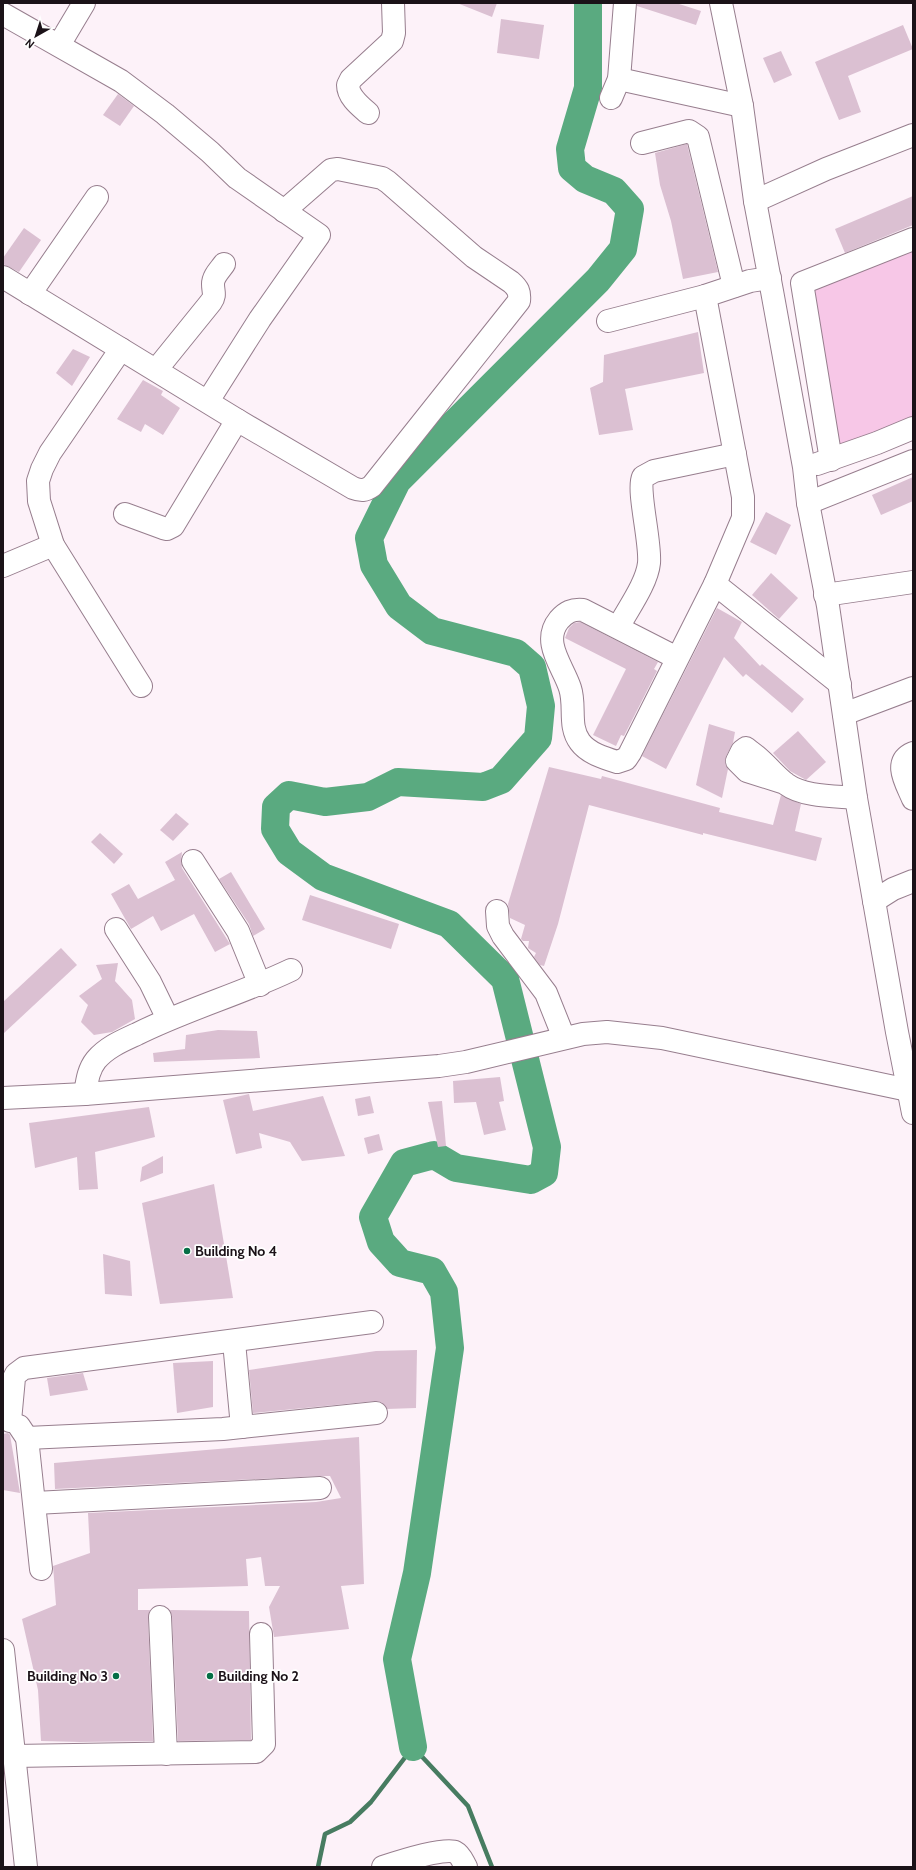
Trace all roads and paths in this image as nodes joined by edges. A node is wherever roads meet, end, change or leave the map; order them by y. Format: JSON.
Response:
{"nodes":[{"id":1,"x":84,"y":3,"type":"edge"},
{"id":2,"x":393,"y":3,"type":"edge"},
{"id":3,"x":625,"y":3,"type":"edge"},
{"id":4,"x":720,"y":3,"type":"edge"},
{"id":5,"x":3,"y":14,"type":"edge"},
{"id":6,"x":59,"y":45,"type":"junction"},
{"id":7,"x":742,"y":106,"type":"junction"},
{"id":8,"x":368,"y":114,"type":"dead end"},
{"id":9,"x":913,"y":135,"type":"edge"},
{"id":10,"x":642,"y":143,"type":"dead end"},
{"id":11,"x":97,"y":197,"type":"dead end"},
{"id":12,"x":755,"y":201,"type":"junction"},
{"id":13,"x":284,"y":211,"type":"junction"},
{"id":14,"x":913,"y":239,"type":"edge"},
{"id":15,"x":224,"y":264,"type":"dead end"},
{"id":16,"x":5,"y":283,"type":"edge"},
{"id":17,"x":802,"y":283,"type":"junction"},
{"id":18,"x":771,"y":284,"type":"junction"},
{"id":19,"x":734,"y":286,"type":"junction"},
{"id":20,"x":30,"y":294,"type":"junction"},
{"id":21,"x":705,"y":296,"type":"junction"},
{"id":22,"x":608,"y":321,"type":"dead end"},
{"id":23,"x":121,"y":349,"type":"junction"},
{"id":24,"x":156,"y":370,"type":"junction"},
{"id":25,"x":208,"y":401,"type":"junction"},
{"id":26,"x":237,"y":420,"type":"junction"},
{"id":27,"x":913,"y":428,"type":"edge"},
{"id":28,"x":735,"y":454,"type":"junction"},
{"id":29,"x":831,"y":460,"type":"junction"},
{"id":30,"x":913,"y":461,"type":"edge"},
{"id":31,"x":804,"y":467,"type":"junction"},
{"id":32,"x":808,"y":503,"type":"junction"},
{"id":33,"x":126,"y":514,"type":"dead end"},
{"id":34,"x":53,"y":545,"type":"junction"},
{"id":35,"x":3,"y":566,"type":"edge"},
{"id":36,"x":913,"y":582,"type":"edge"},
{"id":37,"x":715,"y":584,"type":"junction"},
{"id":38,"x":825,"y":595,"type":"junction"},
{"id":39,"x":619,"y":626,"type":"junction"},
{"id":40,"x":677,"y":658,"type":"junction"},
{"id":41,"x":840,"y":684,"type":"junction"},
{"id":42,"x":141,"y":686,"type":"dead end"},
{"id":43,"x":913,"y":688,"type":"edge"},
{"id":44,"x":844,"y":714,"type":"junction"},
{"id":45,"x":913,"y":753,"type":"edge"},
{"id":46,"x":785,"y":783,"type":"dead end"},
{"id":47,"x":856,"y":798,"type":"junction"},
{"id":48,"x":913,"y":799,"type":"edge"},
{"id":49,"x":193,"y":861,"type":"dead end"},
{"id":50,"x":913,"y":881,"type":"edge"},
{"id":51,"x":874,"y":901,"type":"junction"},
{"id":52,"x":497,"y":911,"type":"dead end"},
{"id":53,"x":116,"y":928,"type":"dead end"},
{"id":54,"x":291,"y":970,"type":"dead end"},
{"id":55,"x":260,"y":985,"type":"junction"},
{"id":56,"x":168,"y":1019,"type":"junction"},
{"id":57,"x":905,"y":1029,"type":"edge"},
{"id":58,"x":564,"y":1038,"type":"junction"},
{"id":59,"x":911,"y":1091,"type":"edge"},
{"id":60,"x":84,"y":1094,"type":"junction"},
{"id":61,"x":3,"y":1098,"type":"edge"},
{"id":62,"x":913,"y":1113,"type":"edge"},
{"id":63,"x":372,"y":1322,"type":"dead end"},
{"id":64,"x":234,"y":1342,"type":"junction"},
{"id":65,"x":376,"y":1413,"type":"dead end"},
{"id":66,"x":7,"y":1422,"type":"edge"},
{"id":67,"x":242,"y":1427,"type":"junction"},
{"id":68,"x":27,"y":1438,"type":"junction"},
{"id":69,"x":320,"y":1488,"type":"dead end"},
{"id":70,"x":35,"y":1503,"type":"junction"},
{"id":71,"x":42,"y":1569,"type":"dead end"},
{"id":72,"x":160,"y":1617,"type":"dead end"},
{"id":73,"x":261,"y":1634,"type":"dead end"},
{"id":74,"x":3,"y":1650,"type":"edge"},
{"id":75,"x":166,"y":1754,"type":"junction"},
{"id":76,"x":14,"y":1756,"type":"junction"},
{"id":77,"x":26,"y":1867,"type":"edge"},
{"id":78,"x":383,"y":1867,"type":"edge"},
{"id":79,"x":466,"y":1867,"type":"edge"}],
"edges":[{"from":1,"to":6,"type":"street"},
{"from":2,"to":8,"type":"street"},
{"from":3,"to":7,"type":"street"},
{"from":4,"to":7,"type":"street"},
{"from":5,"to":6,"type":"street"},
{"from":6,"to":13,"type":"street"},
{"from":7,"to":12,"type":"street"},
{"from":9,"to":12,"type":"street"},
{"from":10,"to":19,"type":"street"},
{"from":11,"to":20,"type":"street"},
{"from":12,"to":18,"type":"street"},
{"from":13,"to":25,"type":"street"},
{"from":13,"to":26,"type":"street"},
{"from":14,"to":17,"type":"street"},
{"from":15,"to":24,"type":"street"},
{"from":16,"to":20,"type":"street"},
{"from":17,"to":18,"type":"street"},
{"from":17,"to":29,"type":"street"},
{"from":18,"to":19,"type":"street"},
{"from":18,"to":31,"type":"street"},
{"from":19,"to":21,"type":"street"},
{"from":20,"to":23,"type":"street"},
{"from":21,"to":22,"type":"street"},
{"from":21,"to":28,"type":"street"},
{"from":23,"to":24,"type":"street"},
{"from":23,"to":34,"type":"street"},
{"from":24,"to":25,"type":"street"},
{"from":25,"to":26,"type":"street"},
{"from":26,"to":33,"type":"street"},
{"from":27,"to":29,"type":"street"},
{"from":28,"to":37,"type":"street"},
{"from":28,"to":39,"type":"street"},
{"from":29,"to":31,"type":"street"},
{"from":30,"to":32,"type":"street"},
{"from":31,"to":32,"type":"street"},
{"from":32,"to":38,"type":"street"},
{"from":34,"to":35,"type":"street"},
{"from":34,"to":42,"type":"street"},
{"from":36,"to":38,"type":"street"},
{"from":37,"to":40,"type":"street"},
{"from":37,"to":41,"type":"street"},
{"from":38,"to":41,"type":"street"},
{"from":39,"to":40,"type":"street"},
{"from":39,"to":40,"type":"street"},
{"from":41,"to":44,"type":"street"},
{"from":43,"to":44,"type":"street"},
{"from":44,"to":47,"type":"street"},
{"from":45,"to":48,"type":"street"},
{"from":46,"to":47,"type":"street"},
{"from":47,"to":51,"type":"street"},
{"from":49,"to":55,"type":"street"},
{"from":50,"to":51,"type":"street"},
{"from":51,"to":57,"type":"street"},
{"from":52,"to":58,"type":"street"},
{"from":53,"to":56,"type":"street"},
{"from":54,"to":55,"type":"street"},
{"from":55,"to":56,"type":"street"},
{"from":56,"to":60,"type":"street"},
{"from":57,"to":59,"type":"street"},
{"from":58,"to":59,"type":"street"},
{"from":58,"to":60,"type":"street"},
{"from":59,"to":62,"type":"street"},
{"from":60,"to":61,"type":"street"},
{"from":63,"to":64,"type":"street"},
{"from":64,"to":66,"type":"street"},
{"from":64,"to":67,"type":"street"},
{"from":65,"to":67,"type":"street"},
{"from":66,"to":68,"type":"street"},
{"from":67,"to":68,"type":"street"},
{"from":68,"to":70,"type":"street"},
{"from":69,"to":70,"type":"street"},
{"from":70,"to":71,"type":"street"},
{"from":72,"to":75,"type":"street"},
{"from":73,"to":75,"type":"street"},
{"from":74,"to":76,"type":"street"},
{"from":75,"to":76,"type":"street"},
{"from":76,"to":77,"type":"street"},
{"from":78,"to":79,"type":"street"}]}
